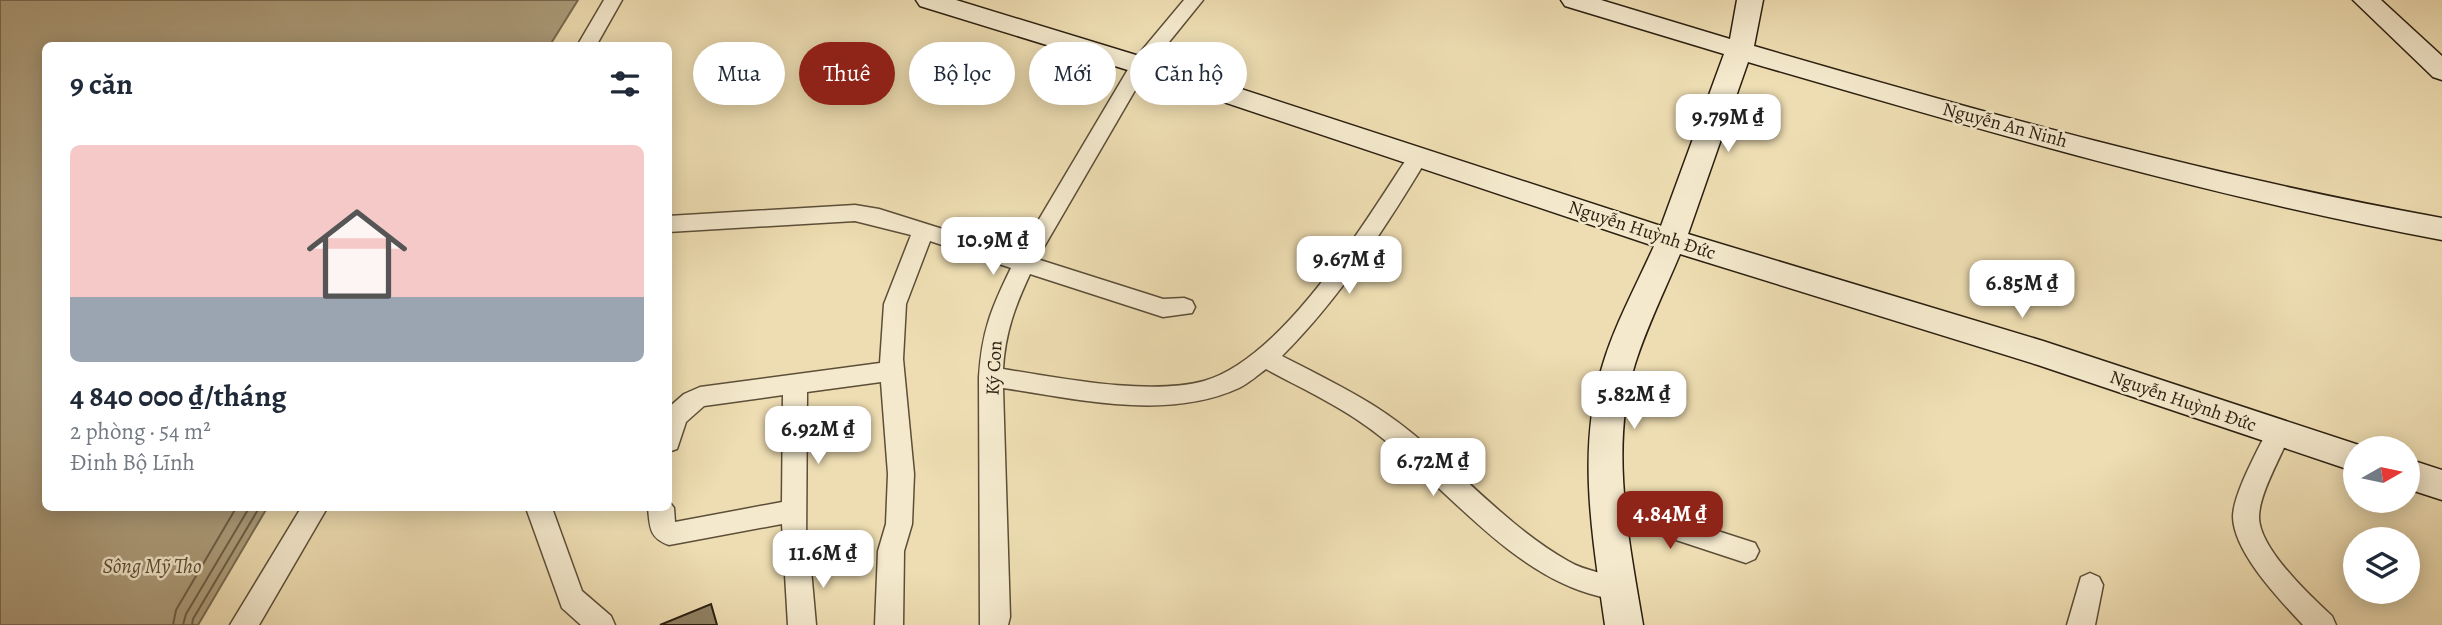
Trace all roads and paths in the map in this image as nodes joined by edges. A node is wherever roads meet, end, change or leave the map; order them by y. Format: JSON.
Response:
{"nodes":[{"id":1,"x":613,"y":0,"type":"edge"},
{"id":2,"x":929,"y":0,"type":"edge"},
{"id":3,"x":1194,"y":0,"type":"edge"},
{"id":4,"x":1574,"y":0,"type":"edge"},
{"id":5,"x":1750,"y":0,"type":"edge"},
{"id":6,"x":2366,"y":0,"type":"edge"},
{"id":7,"x":588,"y":42,"type":"edge"},
{"id":8,"x":1159,"y":42,"type":"edge"},
{"id":9,"x":1738,"y":51,"type":"junction"},
{"id":10,"x":1130,"y":62,"type":"edge"},
{"id":11,"x":2442,"y":71,"type":"edge"},
{"id":12,"x":1130,"y":82,"type":"edge"},
{"id":13,"x":1247,"y":100,"type":"edge"},
{"id":14,"x":1418,"y":157,"type":"junction"},
{"id":15,"x":672,"y":224,"type":"edge"},
{"id":16,"x":2442,"y":229,"type":"edge"},
{"id":17,"x":923,"y":232,"type":"junction"},
{"id":18,"x":1671,"y":240,"type":"junction"},
{"id":19,"x":1023,"y":264,"type":"junction"},
{"id":20,"x":1184,"y":307,"type":"dead end"},
{"id":21,"x":1265,"y":357,"type":"junction"},
{"id":22,"x":892,"y":371,"type":"junction"},
{"id":23,"x":991,"y":377,"type":"junction"},
{"id":24,"x":795,"y":386,"type":"junction"},
{"id":25,"x":672,"y":420,"type":"edge"},
{"id":26,"x":2278,"y":434,"type":"junction"},
{"id":27,"x":2343,"y":454,"type":"edge"},
{"id":28,"x":2420,"y":478,"type":"edge"},
{"id":29,"x":2442,"y":485,"type":"edge"},
{"id":30,"x":1609,"y":507,"type":"junction"},
{"id":31,"x":312,"y":511,"type":"edge"},
{"id":32,"x":540,"y":511,"type":"edge"},
{"id":33,"x":661,"y":511,"type":"edge"},
{"id":34,"x":794,"y":511,"type":"junction"},
{"id":35,"x":1746,"y":551,"type":"dead end"},
{"id":36,"x":2090,"y":584,"type":"dead end"},
{"id":37,"x":1619,"y":589,"type":"junction"},
{"id":38,"x":244,"y":625,"type":"edge"},
{"id":39,"x":601,"y":625,"type":"edge"},
{"id":40,"x":802,"y":625,"type":"edge"},
{"id":41,"x":889,"y":625,"type":"edge"},
{"id":42,"x":994,"y":625,"type":"edge"},
{"id":43,"x":1624,"y":625,"type":"edge"},
{"id":44,"x":2081,"y":625,"type":"edge"},
{"id":45,"x":2322,"y":625,"type":"edge"}],
"edges":[{"from":1,"to":7,"type":"street"},
{"from":2,"to":10,"type":"street","name":"Nguyễn Huỳnh Đức"},
{"from":3,"to":8,"type":"street","name":"Ký Con"},
{"from":4,"to":9,"type":"street","name":"Nguyễn An Ninh"},
{"from":5,"to":9,"type":"street"},
{"from":6,"to":11,"type":"street"},
{"from":9,"to":16,"type":"street","name":"Nguyễn An Ninh"},
{"from":9,"to":18,"type":"street"},
{"from":12,"to":19,"type":"street","name":"Ký Con"},
{"from":13,"to":14,"type":"street","name":"Nguyễn Huỳnh Đức"},
{"from":14,"to":18,"type":"street","name":"Nguyễn Huỳnh Đức"},
{"from":14,"to":21,"type":"street"},
{"from":15,"to":17,"type":"street"},
{"from":17,"to":19,"type":"street"},
{"from":17,"to":22,"type":"street"},
{"from":18,"to":26,"type":"street","name":"Nguyễn Huỳnh Đức"},
{"from":18,"to":30,"type":"street"},
{"from":19,"to":20,"type":"street"},
{"from":19,"to":23,"type":"street","name":"Ký Con"},
{"from":21,"to":23,"type":"street"},
{"from":21,"to":37,"type":"street"},
{"from":22,"to":24,"type":"street"},
{"from":22,"to":41,"type":"street"},
{"from":23,"to":42,"type":"street","name":"Ký Con"},
{"from":24,"to":25,"type":"street"},
{"from":24,"to":34,"type":"street"},
{"from":26,"to":27,"type":"street","name":"Nguyễn Huỳnh Đức"},
{"from":26,"to":45,"type":"street"},
{"from":28,"to":29,"type":"street"},
{"from":30,"to":35,"type":"street"},
{"from":30,"to":37,"type":"street"},
{"from":31,"to":38,"type":"street"},
{"from":32,"to":39,"type":"street"},
{"from":33,"to":34,"type":"street"},
{"from":34,"to":40,"type":"street"},
{"from":36,"to":44,"type":"street"},
{"from":37,"to":43,"type":"street"}]}
